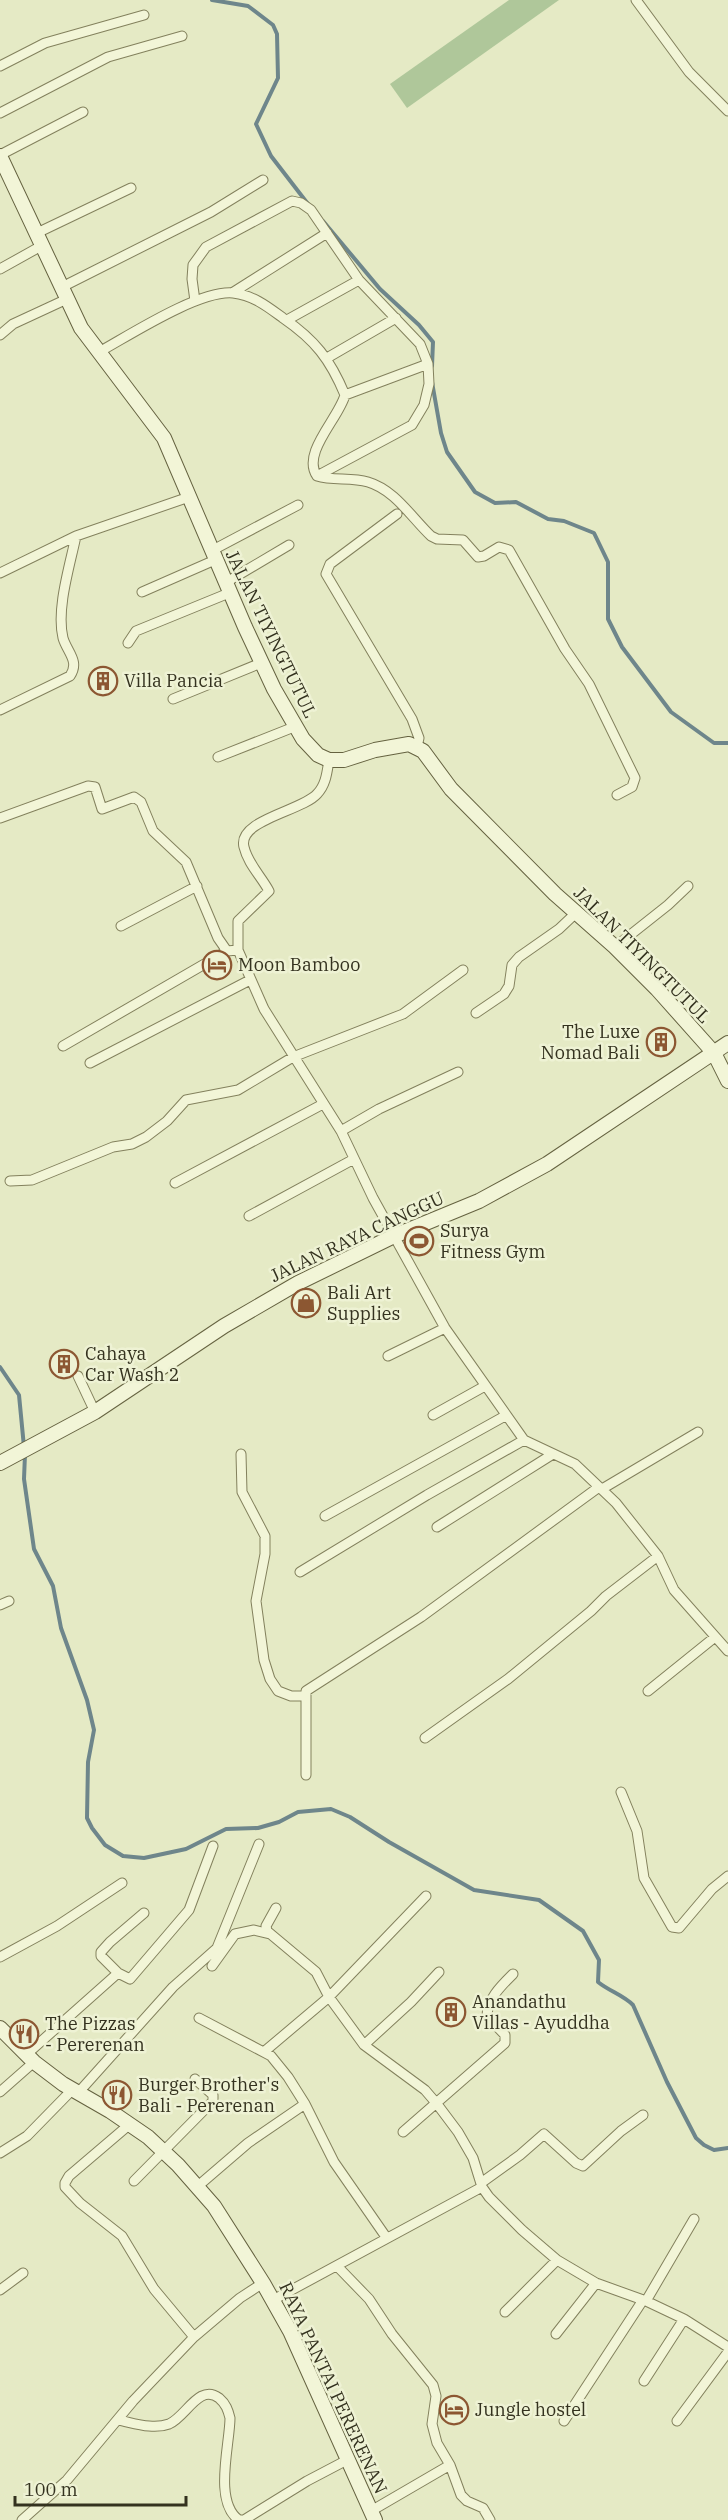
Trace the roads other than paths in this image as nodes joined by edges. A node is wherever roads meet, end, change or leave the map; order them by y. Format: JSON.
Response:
{"nodes":[{"id":1,"x":636,"y":0,"type":"edge"},
{"id":2,"x":144,"y":15,"type":"dead end"},
{"id":3,"x":182,"y":36,"type":"dead end"},
{"id":4,"x":0,"y":66,"type":"edge"},
{"id":5,"x":728,"y":111,"type":"edge"},
{"id":6,"x":83,"y":112,"type":"dead end"},
{"id":7,"x":0,"y":113,"type":"edge"},
{"id":8,"x":0,"y":155,"type":"edge"},
{"id":9,"x":263,"y":180,"type":"dead end"},
{"id":10,"x":131,"y":188,"type":"dead end"},
{"id":11,"x":327,"y":234,"type":"junction"},
{"id":12,"x":40,"y":239,"type":"junction"},
{"id":13,"x":0,"y":269,"type":"edge"},
{"id":14,"x":359,"y":280,"type":"junction"},
{"id":15,"x":64,"y":293,"type":"junction"},
{"id":16,"x":232,"y":293,"type":"junction"},
{"id":17,"x":195,"y":301,"type":"junction"},
{"id":18,"x":396,"y":318,"type":"junction"},
{"id":19,"x":287,"y":320,"type":"junction"},
{"id":20,"x":0,"y":335,"type":"edge"},
{"id":21,"x":99,"y":352,"type":"junction"},
{"id":22,"x":327,"y":358,"type":"junction"},
{"id":23,"x":428,"y":364,"type":"junction"},
{"id":24,"x":345,"y":395,"type":"junction"},
{"id":25,"x":317,"y":476,"type":"junction"},
{"id":26,"x":189,"y":497,"type":"junction"},
{"id":27,"x":298,"y":505,"type":"dead end"},
{"id":28,"x":397,"y":514,"type":"dead end"},
{"id":29,"x":76,"y":536,"type":"junction"},
{"id":30,"x":289,"y":545,"type":"dead end"},
{"id":31,"x":213,"y":555,"type":"junction"},
{"id":32,"x":0,"y":573,"type":"edge"},
{"id":33,"x":227,"y":588,"type":"junction"},
{"id":34,"x":142,"y":592,"type":"dead end"},
{"id":35,"x":128,"y":643,"type":"dead end"},
{"id":36,"x":261,"y":663,"type":"junction"},
{"id":37,"x":173,"y":699,"type":"dead end"},
{"id":38,"x":0,"y":710,"type":"edge"},
{"id":39,"x":294,"y":727,"type":"junction"},
{"id":40,"x":417,"y":747,"type":"junction"},
{"id":41,"x":218,"y":758,"type":"dead end"},
{"id":42,"x":329,"y":760,"type":"junction"},
{"id":43,"x":617,"y":795,"type":"dead end"},
{"id":44,"x":0,"y":818,"type":"edge"},
{"id":45,"x":197,"y":886,"type":"junction"},
{"id":46,"x":688,"y":886,"type":"dead end"},
{"id":47,"x":577,"y":912,"type":"junction"},
{"id":48,"x":121,"y":926,"type":"dead end"},
{"id":49,"x":615,"y":947,"type":"junction"},
{"id":50,"x":238,"y":950,"type":"junction"},
{"id":51,"x":227,"y":951,"type":"junction"},
{"id":52,"x":463,"y":969,"type":"dead end"},
{"id":53,"x":250,"y":980,"type":"junction"},
{"id":54,"x":476,"y":1012,"type":"dead end"},
{"id":55,"x":728,"y":1043,"type":"edge"},
{"id":56,"x":63,"y":1046,"type":"dead end"},
{"id":57,"x":714,"y":1053,"type":"junction"},
{"id":58,"x":293,"y":1058,"type":"junction"},
{"id":59,"x":90,"y":1063,"type":"dead end"},
{"id":60,"x":458,"y":1072,"type":"dead end"},
{"id":61,"x":728,"y":1081,"type":"edge"},
{"id":62,"x":323,"y":1104,"type":"junction"},
{"id":63,"x":340,"y":1131,"type":"junction"},
{"id":64,"x":354,"y":1159,"type":"junction"},
{"id":65,"x":10,"y":1181,"type":"dead end"},
{"id":66,"x":175,"y":1183,"type":"dead end"},
{"id":67,"x":249,"y":1216,"type":"dead end"},
{"id":68,"x":394,"y":1236,"type":"junction"},
{"id":69,"x":445,"y":1328,"type":"junction"},
{"id":70,"x":388,"y":1356,"type":"dead end"},
{"id":71,"x":78,"y":1376,"type":"dead end"},
{"id":72,"x":485,"y":1386,"type":"junction"},
{"id":73,"x":95,"y":1412,"type":"junction"},
{"id":74,"x":433,"y":1415,"type":"dead end"},
{"id":75,"x":506,"y":1416,"type":"junction"},
{"id":76,"x":698,"y":1432,"type":"dead end"},
{"id":77,"x":524,"y":1440,"type":"junction"},
{"id":78,"x":241,"y":1454,"type":"dead end"},
{"id":79,"x":553,"y":1454,"type":"junction"},
{"id":80,"x":0,"y":1463,"type":"edge"},
{"id":81,"x":600,"y":1488,"type":"junction"},
{"id":82,"x":325,"y":1516,"type":"dead end"},
{"id":83,"x":437,"y":1527,"type":"dead end"},
{"id":84,"x":658,"y":1556,"type":"junction"},
{"id":85,"x":300,"y":1572,"type":"dead end"},
{"id":86,"x":715,"y":1637,"type":"junction"},
{"id":87,"x":728,"y":1651,"type":"edge"},
{"id":88,"x":648,"y":1691,"type":"dead end"},
{"id":89,"x":304,"y":1696,"type":"junction"},
{"id":90,"x":424,"y":1738,"type":"dead end"},
{"id":91,"x":306,"y":1775,"type":"dead end"},
{"id":92,"x":621,"y":1792,"type":"dead end"},
{"id":93,"x":259,"y":1844,"type":"dead end"},
{"id":94,"x":213,"y":1846,"type":"dead end"},
{"id":95,"x":728,"y":1876,"type":"edge"},
{"id":96,"x":122,"y":1883,"type":"dead end"},
{"id":97,"x":426,"y":1896,"type":"dead end"},
{"id":98,"x":276,"y":1908,"type":"dead end"},
{"id":99,"x":144,"y":1913,"type":"dead end"},
{"id":100,"x":270,"y":1934,"type":"junction"},
{"id":101,"x":0,"y":1957,"type":"edge"},
{"id":102,"x":212,"y":1966,"type":"dead end"},
{"id":103,"x":439,"y":1972,"type":"dead end"},
{"id":104,"x":118,"y":1973,"type":"junction"},
{"id":105,"x":513,"y":1974,"type":"dead end"},
{"id":106,"x":329,"y":1997,"type":"junction"},
{"id":107,"x":199,"y":2018,"type":"dead end"},
{"id":108,"x":0,"y":2028,"type":"edge"},
{"id":109,"x":364,"y":2044,"type":"junction"},
{"id":110,"x":265,"y":2051,"type":"junction"},
{"id":111,"x":31,"y":2058,"type":"junction"},
{"id":112,"x":195,"y":2079,"type":"dead end"},
{"id":113,"x":0,"y":2092,"type":"edge"},
{"id":114,"x":75,"y":2092,"type":"junction"},
{"id":115,"x":305,"y":2104,"type":"junction"},
{"id":116,"x":437,"y":2104,"type":"junction"},
{"id":117,"x":643,"y":2115,"type":"dead end"},
{"id":118,"x":130,"y":2124,"type":"junction"},
{"id":119,"x":403,"y":2132,"type":"dead end"},
{"id":120,"x":162,"y":2150,"type":"junction"},
{"id":121,"x":0,"y":2153,"type":"edge"},
{"id":122,"x":134,"y":2181,"type":"dead end"},
{"id":123,"x":482,"y":2185,"type":"junction"},
{"id":124,"x":198,"y":2186,"type":"junction"},
{"id":125,"x":694,"y":2219,"type":"dead end"},
{"id":126,"x":386,"y":2237,"type":"junction"},
{"id":127,"x":557,"y":2260,"type":"junction"},
{"id":128,"x":338,"y":2266,"type":"junction"},
{"id":129,"x":23,"y":2272,"type":"dead end"},
{"id":130,"x":263,"y":2283,"type":"junction"},
{"id":131,"x":596,"y":2283,"type":"junction"},
{"id":132,"x":0,"y":2290,"type":"edge"},
{"id":133,"x":273,"y":2300,"type":"junction"},
{"id":134,"x":644,"y":2301,"type":"junction"},
{"id":135,"x":505,"y":2312,"type":"dead end"},
{"id":136,"x":684,"y":2319,"type":"junction"},
{"id":137,"x":555,"y":2334,"type":"dead end"},
{"id":138,"x":194,"y":2337,"type":"junction"},
{"id":139,"x":728,"y":2346,"type":"edge"},
{"id":140,"x":728,"y":2352,"type":"edge"},
{"id":141,"x":644,"y":2380,"type":"dead end"},
{"id":142,"x":117,"y":2420,"type":"junction"},
{"id":143,"x":564,"y":2421,"type":"dead end"},
{"id":144,"x":677,"y":2421,"type":"dead end"},
{"id":145,"x":346,"y":2460,"type":"junction"},
{"id":146,"x":450,"y":2465,"type":"junction"},
{"id":147,"x":373,"y":2516,"type":"edge"},
{"id":148,"x":22,"y":2520,"type":"edge"},
{"id":149,"x":490,"y":2520,"type":"edge"}],
"edges":[{"from":1,"to":5,"type":"street"},
{"from":2,"to":4,"type":"street"},
{"from":3,"to":7,"type":"street"},
{"from":6,"to":8,"type":"street"},
{"from":8,"to":12,"type":"street","name":"JALAN TIYINGTUTUL"},
{"from":9,"to":15,"type":"street"},
{"from":10,"to":12,"type":"street"},
{"from":11,"to":14,"type":"street"},
{"from":11,"to":16,"type":"street"},
{"from":11,"to":17,"type":"street"},
{"from":12,"to":13,"type":"street"},
{"from":12,"to":15,"type":"street","name":"JALAN TIYINGTUTUL"},
{"from":14,"to":18,"type":"street"},
{"from":14,"to":19,"type":"street"},
{"from":15,"to":20,"type":"street"},
{"from":15,"to":21,"type":"street","name":"JALAN TIYINGTUTUL"},
{"from":16,"to":17,"type":"street"},
{"from":16,"to":19,"type":"street"},
{"from":17,"to":21,"type":"street"},
{"from":18,"to":22,"type":"street"},
{"from":18,"to":23,"type":"street"},
{"from":19,"to":22,"type":"street"},
{"from":21,"to":26,"type":"street","name":"JALAN TIYINGTUTUL"},
{"from":22,"to":24,"type":"street"},
{"from":23,"to":24,"type":"street"},
{"from":23,"to":25,"type":"street"},
{"from":24,"to":25,"type":"street"},
{"from":25,"to":43,"type":"street"},
{"from":26,"to":29,"type":"street"},
{"from":26,"to":31,"type":"street","name":"JALAN TIYINGTUTUL"},
{"from":27,"to":31,"type":"street"},
{"from":28,"to":40,"type":"street"},
{"from":29,"to":32,"type":"street"},
{"from":29,"to":38,"type":"street"},
{"from":30,"to":33,"type":"street"},
{"from":31,"to":33,"type":"street","name":"JALAN TIYINGTUTUL"},
{"from":31,"to":34,"type":"street"},
{"from":33,"to":35,"type":"street"},
{"from":33,"to":36,"type":"street","name":"JALAN TIYINGTUTUL"},
{"from":36,"to":37,"type":"street"},
{"from":36,"to":39,"type":"street","name":"JALAN TIYINGTUTUL"},
{"from":39,"to":41,"type":"street"},
{"from":39,"to":42,"type":"street","name":"JALAN TIYINGTUTUL"},
{"from":40,"to":42,"type":"street"},
{"from":40,"to":47,"type":"street","name":"JALAN TIYINGTUTUL"},
{"from":42,"to":50,"type":"street"},
{"from":44,"to":45,"type":"street"},
{"from":45,"to":48,"type":"street"},
{"from":45,"to":51,"type":"street"},
{"from":46,"to":49,"type":"street"},
{"from":47,"to":49,"type":"street","name":"JALAN TIYINGTUTUL"},
{"from":47,"to":54,"type":"street"},
{"from":49,"to":57,"type":"street","name":"JALAN TIYINGTUTUL"},
{"from":50,"to":51,"type":"street"},
{"from":50,"to":53,"type":"street"},
{"from":51,"to":56,"type":"street"},
{"from":52,"to":58,"type":"street"},
{"from":53,"to":58,"type":"street"},
{"from":53,"to":59,"type":"street"},
{"from":55,"to":57,"type":"street","name":"JALAN RAYA CANGGU"},
{"from":57,"to":61,"type":"street","name":"JALAN TIYINGTUTUL"},
{"from":57,"to":68,"type":"street","name":"JALAN RAYA CANGGU"},
{"from":58,"to":62,"type":"street"},
{"from":58,"to":65,"type":"street"},
{"from":60,"to":63,"type":"street"},
{"from":62,"to":63,"type":"street"},
{"from":62,"to":66,"type":"street"},
{"from":63,"to":64,"type":"street"},
{"from":64,"to":67,"type":"street"},
{"from":64,"to":68,"type":"street"},
{"from":68,"to":69,"type":"street"},
{"from":68,"to":73,"type":"street","name":"JALAN RAYA CANGGU"},
{"from":69,"to":70,"type":"street"},
{"from":69,"to":72,"type":"street"},
{"from":71,"to":73,"type":"street"},
{"from":72,"to":74,"type":"street"},
{"from":72,"to":75,"type":"street"},
{"from":73,"to":80,"type":"street","name":"JALAN RAYA CANGGU"},
{"from":75,"to":77,"type":"street"},
{"from":75,"to":82,"type":"street"},
{"from":76,"to":81,"type":"street"},
{"from":77,"to":79,"type":"street"},
{"from":77,"to":85,"type":"street"},
{"from":78,"to":89,"type":"street"},
{"from":79,"to":81,"type":"street"},
{"from":79,"to":83,"type":"street"},
{"from":81,"to":84,"type":"street"},
{"from":81,"to":89,"type":"street"},
{"from":84,"to":86,"type":"street"},
{"from":84,"to":90,"type":"street"},
{"from":86,"to":87,"type":"street"},
{"from":86,"to":88,"type":"street"},
{"from":89,"to":91,"type":"street"},
{"from":92,"to":95,"type":"street"},
{"from":93,"to":114,"type":"street"},
{"from":94,"to":104,"type":"street"},
{"from":96,"to":101,"type":"street"},
{"from":97,"to":106,"type":"street"},
{"from":98,"to":100,"type":"street"},
{"from":99,"to":104,"type":"street"},
{"from":100,"to":102,"type":"street"},
{"from":100,"to":106,"type":"street"},
{"from":103,"to":109,"type":"street"},
{"from":104,"to":111,"type":"street"},
{"from":105,"to":116,"type":"street"},
{"from":106,"to":109,"type":"street"},
{"from":106,"to":110,"type":"street"},
{"from":107,"to":110,"type":"street"},
{"from":108,"to":111,"type":"street","name":"RAYA PANTAI PERERENAN"},
{"from":109,"to":116,"type":"street"},
{"from":110,"to":115,"type":"street"},
{"from":111,"to":113,"type":"street"},
{"from":111,"to":114,"type":"street","name":"RAYA PANTAI PERERENAN"},
{"from":112,"to":120,"type":"street"},
{"from":114,"to":118,"type":"street","name":"RAYA PANTAI PERERENAN"},
{"from":114,"to":121,"type":"street"},
{"from":115,"to":124,"type":"street"},
{"from":115,"to":126,"type":"street"},
{"from":116,"to":119,"type":"street"},
{"from":116,"to":123,"type":"street"},
{"from":117,"to":123,"type":"street"},
{"from":118,"to":120,"type":"street","name":"RAYA PANTAI PERERENAN"},
{"from":118,"to":138,"type":"street"},
{"from":120,"to":122,"type":"street"},
{"from":120,"to":124,"type":"street","name":"RAYA PANTAI PERERENAN"},
{"from":123,"to":126,"type":"street"},
{"from":123,"to":127,"type":"street"},
{"from":124,"to":130,"type":"street","name":"RAYA PANTAI PERERENAN"},
{"from":125,"to":134,"type":"street"},
{"from":126,"to":128,"type":"street"},
{"from":127,"to":131,"type":"street"},
{"from":127,"to":135,"type":"street"},
{"from":128,"to":133,"type":"street"},
{"from":128,"to":146,"type":"street"},
{"from":129,"to":132,"type":"street"},
{"from":130,"to":133,"type":"street","name":"RAYA PANTAI PERERENAN"},
{"from":130,"to":138,"type":"street"},
{"from":131,"to":134,"type":"street"},
{"from":131,"to":137,"type":"street"},
{"from":133,"to":145,"type":"street","name":"RAYA PANTAI PERERENAN"},
{"from":134,"to":136,"type":"street"},
{"from":134,"to":143,"type":"street"},
{"from":136,"to":139,"type":"street"},
{"from":136,"to":141,"type":"street"},
{"from":138,"to":142,"type":"street"},
{"from":140,"to":144,"type":"street"},
{"from":142,"to":145,"type":"street"},
{"from":142,"to":148,"type":"street"},
{"from":145,"to":147,"type":"street","name":"RAYA PANTAI PERERENAN"},
{"from":146,"to":147,"type":"street"},
{"from":146,"to":149,"type":"street"}]}
